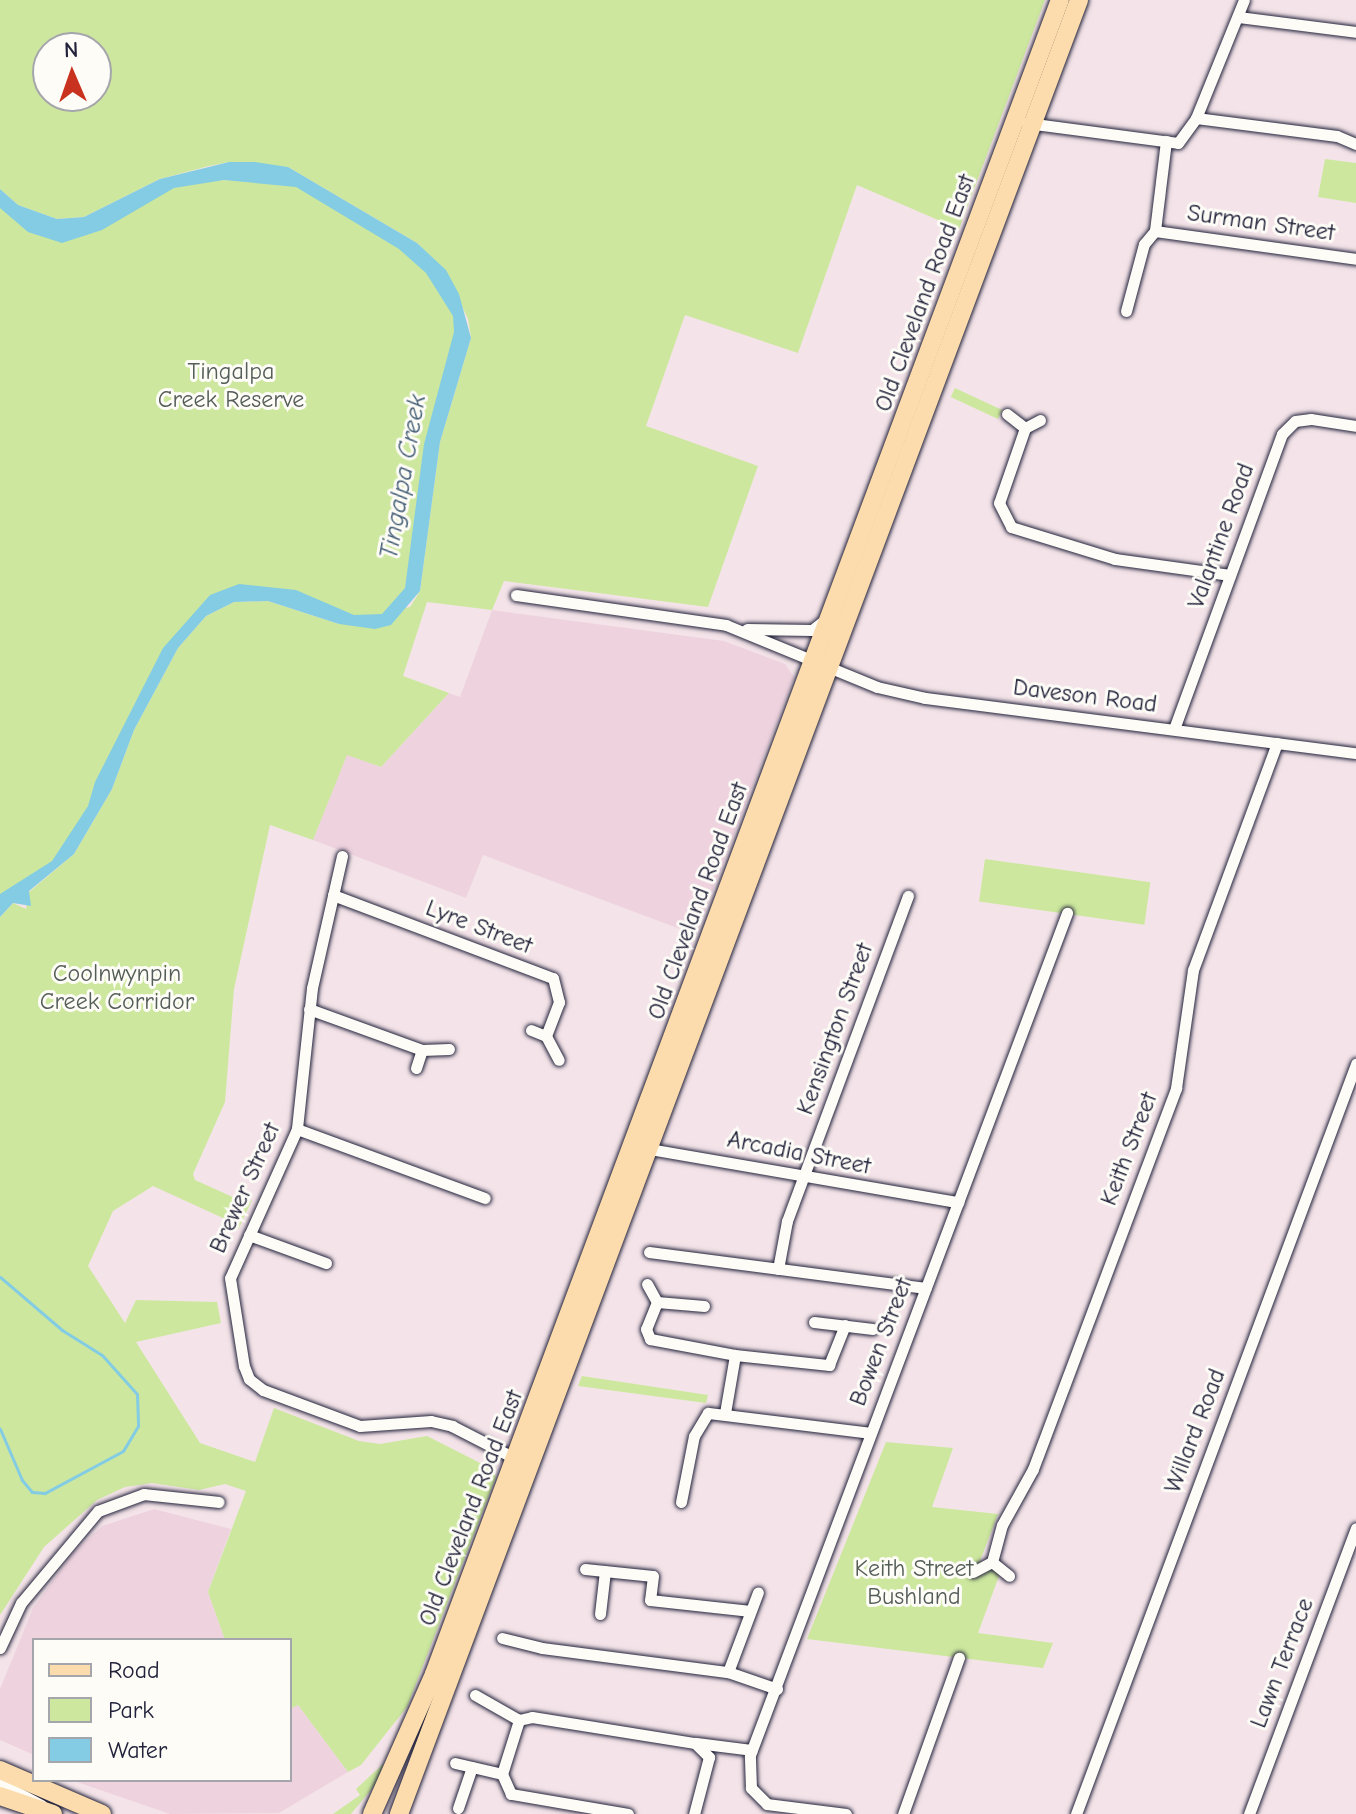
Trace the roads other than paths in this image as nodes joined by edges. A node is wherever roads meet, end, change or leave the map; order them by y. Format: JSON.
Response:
{"nodes":[{"id":1,"x":1060,"y":0,"type":"edge"},
{"id":2,"x":1079,"y":0,"type":"edge"},
{"id":3,"x":1244,"y":0,"type":"edge"},
{"id":4,"x":1238,"y":17,"type":"junction"},
{"id":5,"x":1356,"y":32,"type":"edge"},
{"id":6,"x":1196,"y":118,"type":"junction"},
{"id":7,"x":1024,"y":122,"type":"junction"},
{"id":8,"x":1172,"y":142,"type":"junction"},
{"id":9,"x":1356,"y":144,"type":"edge"},
{"id":10,"x":1155,"y":231,"type":"junction"},
{"id":11,"x":1356,"y":259,"type":"edge"},
{"id":12,"x":1126,"y":311,"type":"dead end"},
{"id":13,"x":1007,"y":414,"type":"dead end"},
{"id":14,"x":1040,"y":420,"type":"dead end"},
{"id":15,"x":1356,"y":426,"type":"edge"},
{"id":16,"x":1025,"y":428,"type":"junction"},
{"id":17,"x":1230,"y":575,"type":"junction"},
{"id":18,"x":516,"y":595,"type":"dead end"},
{"id":19,"x":831,"y":612,"type":"junction"},
{"id":20,"x":739,"y":629,"type":"junction"},
{"id":21,"x":822,"y":663,"type":"junction"},
{"id":22,"x":1174,"y":729,"type":"junction"},
{"id":23,"x":1277,"y":743,"type":"junction"},
{"id":24,"x":1356,"y":753,"type":"edge"},
{"id":25,"x":342,"y":856,"type":"dead end"},
{"id":26,"x":333,"y":895,"type":"junction"},
{"id":27,"x":908,"y":896,"type":"dead end"},
{"id":28,"x":1067,"y":913,"type":"dead end"},
{"id":29,"x":309,"y":1009,"type":"junction"},
{"id":30,"x":531,"y":1030,"type":"dead end"},
{"id":31,"x":546,"y":1036,"type":"junction"},
{"id":32,"x":449,"y":1049,"type":"dead end"},
{"id":33,"x":422,"y":1050,"type":"junction"},
{"id":34,"x":559,"y":1060,"type":"dead end"},
{"id":35,"x":1356,"y":1064,"type":"edge"},
{"id":36,"x":416,"y":1068,"type":"dead end"},
{"id":37,"x":297,"y":1129,"type":"junction"},
{"id":38,"x":642,"y":1147,"type":"junction"},
{"id":39,"x":805,"y":1177,"type":"junction"},
{"id":40,"x":485,"y":1198,"type":"dead end"},
{"id":41,"x":958,"y":1202,"type":"junction"},
{"id":42,"x":249,"y":1235,"type":"junction"},
{"id":43,"x":649,"y":1252,"type":"dead end"},
{"id":44,"x":326,"y":1263,"type":"dead end"},
{"id":45,"x":778,"y":1269,"type":"junction"},
{"id":46,"x":647,"y":1284,"type":"dead end"},
{"id":47,"x":926,"y":1288,"type":"junction"},
{"id":48,"x":657,"y":1302,"type":"junction"},
{"id":49,"x":704,"y":1306,"type":"dead end"},
{"id":50,"x":814,"y":1322,"type":"dead end"},
{"id":51,"x":845,"y":1325,"type":"junction"},
{"id":52,"x":873,"y":1329,"type":"dead end"},
{"id":53,"x":735,"y":1355,"type":"junction"},
{"id":54,"x":725,"y":1413,"type":"junction"},
{"id":55,"x":870,"y":1433,"type":"junction"},
{"id":56,"x":524,"y":1463,"type":"junction"},
{"id":57,"x":219,"y":1502,"type":"dead end"},
{"id":58,"x":681,"y":1502,"type":"dead end"},
{"id":59,"x":1356,"y":1528,"type":"edge"},
{"id":60,"x":992,"y":1562,"type":"junction"},
{"id":61,"x":585,"y":1569,"type":"dead end"},
{"id":62,"x":605,"y":1571,"type":"junction"},
{"id":63,"x":973,"y":1572,"type":"dead end"},
{"id":64,"x":1009,"y":1576,"type":"dead end"},
{"id":65,"x":758,"y":1592,"type":"dead end"},
{"id":66,"x":750,"y":1611,"type":"junction"},
{"id":67,"x":600,"y":1614,"type":"dead end"},
{"id":68,"x":502,"y":1638,"type":"dead end"},
{"id":69,"x":0,"y":1648,"type":"edge"},
{"id":70,"x":959,"y":1658,"type":"dead end"},
{"id":71,"x":728,"y":1672,"type":"junction"},
{"id":72,"x":777,"y":1689,"type":"junction"},
{"id":73,"x":475,"y":1695,"type":"dead end"},
{"id":74,"x":519,"y":1720,"type":"junction"},
{"id":75,"x":695,"y":1743,"type":"junction"},
{"id":76,"x":751,"y":1752,"type":"junction"},
{"id":77,"x":709,"y":1757,"type":"junction"},
{"id":78,"x":455,"y":1763,"type":"dead end"},
{"id":79,"x":472,"y":1767,"type":"junction"},
{"id":80,"x":0,"y":1770,"type":"edge"},
{"id":81,"x":502,"y":1774,"type":"junction"},
{"id":82,"x":0,"y":1783,"type":"edge"},
{"id":83,"x":383,"y":1795,"type":"junction"},
{"id":84,"x":0,"y":1796,"type":"edge"},
{"id":85,"x":458,"y":1808,"type":"dead end"},
{"id":86,"x":54,"y":1814,"type":"edge"},
{"id":87,"x":102,"y":1814,"type":"edge"},
{"id":88,"x":361,"y":1814,"type":"edge"},
{"id":89,"x":372,"y":1814,"type":"edge"},
{"id":90,"x":399,"y":1814,"type":"edge"},
{"id":91,"x":628,"y":1814,"type":"edge"},
{"id":92,"x":694,"y":1814,"type":"edge"},
{"id":93,"x":846,"y":1814,"type":"edge"},
{"id":94,"x":903,"y":1814,"type":"edge"},
{"id":95,"x":1076,"y":1814,"type":"edge"},
{"id":96,"x":1249,"y":1814,"type":"edge"}],
"edges":[{"from":1,"to":7,"type":"main road","name":"Old Cleveland Road East"},
{"from":2,"to":7,"type":"main road","name":"Old Cleveland Road East"},
{"from":3,"to":4,"type":"street"},
{"from":4,"to":5,"type":"street"},
{"from":4,"to":6,"type":"street"},
{"from":6,"to":8,"type":"street"},
{"from":6,"to":9,"type":"street"},
{"from":7,"to":8,"type":"street"},
{"from":7,"to":19,"type":"main road","name":"Old Cleveland Road East"},
{"from":7,"to":21,"type":"main road","name":"Old Cleveland Road East"},
{"from":8,"to":10,"type":"street","name":"Surman Street"},
{"from":10,"to":11,"type":"street","name":"Surman Street"},
{"from":10,"to":12,"type":"street"},
{"from":13,"to":16,"type":"street"},
{"from":14,"to":16,"type":"street"},
{"from":15,"to":17,"type":"street","name":"Valantine Road"},
{"from":16,"to":17,"type":"street"},
{"from":17,"to":22,"type":"street","name":"Valantine Road"},
{"from":18,"to":20,"type":"street"},
{"from":19,"to":20,"type":"street"},
{"from":19,"to":21,"type":"main road","name":"Old Cleveland Road East"},
{"from":20,"to":21,"type":"street","name":"Daveson Road"},
{"from":21,"to":22,"type":"street","name":"Daveson Road"},
{"from":21,"to":38,"type":"main road","name":"Old Cleveland Road East"},
{"from":22,"to":23,"type":"street","name":"Daveson Road"},
{"from":23,"to":24,"type":"street","name":"Daveson Road"},
{"from":23,"to":60,"type":"street","name":"Keith Street"},
{"from":25,"to":26,"type":"street","name":"Brewer Street"},
{"from":26,"to":29,"type":"street","name":"Brewer Street"},
{"from":26,"to":31,"type":"street","name":"Lyre Street"},
{"from":27,"to":39,"type":"street","name":"Kensington Street"},
{"from":28,"to":41,"type":"street","name":"Bowen Street"},
{"from":29,"to":33,"type":"street"},
{"from":29,"to":37,"type":"street","name":"Brewer Street"},
{"from":30,"to":31,"type":"street"},
{"from":31,"to":34,"type":"street"},
{"from":32,"to":33,"type":"street"},
{"from":33,"to":36,"type":"street"},
{"from":35,"to":95,"type":"street","name":"Willard Road"},
{"from":37,"to":40,"type":"street"},
{"from":37,"to":42,"type":"street","name":"Brewer Street"},
{"from":38,"to":39,"type":"street","name":"Arcadia Street"},
{"from":38,"to":56,"type":"main road","name":"Old Cleveland Road East"},
{"from":39,"to":41,"type":"street","name":"Arcadia Street"},
{"from":39,"to":45,"type":"street","name":"Kensington Street"},
{"from":41,"to":47,"type":"street","name":"Bowen Street"},
{"from":42,"to":44,"type":"street"},
{"from":42,"to":56,"type":"street","name":"Brewer Street"},
{"from":43,"to":45,"type":"street"},
{"from":45,"to":47,"type":"street"},
{"from":46,"to":48,"type":"street"},
{"from":47,"to":55,"type":"street","name":"Bowen Street"},
{"from":48,"to":49,"type":"street"},
{"from":48,"to":53,"type":"street"},
{"from":50,"to":51,"type":"street"},
{"from":51,"to":52,"type":"street"},
{"from":51,"to":53,"type":"street"},
{"from":53,"to":54,"type":"street"},
{"from":54,"to":55,"type":"street"},
{"from":54,"to":58,"type":"street"},
{"from":55,"to":72,"type":"street","name":"Bowen Street"},
{"from":56,"to":83,"type":"main road","name":"Old Cleveland Road East"},
{"from":56,"to":90,"type":"main road","name":"Old Cleveland Road East"},
{"from":57,"to":69,"type":"street"},
{"from":59,"to":96,"type":"street","name":"Lawn Terrace"},
{"from":60,"to":63,"type":"street"},
{"from":60,"to":64,"type":"street"},
{"from":61,"to":62,"type":"street"},
{"from":62,"to":66,"type":"street"},
{"from":62,"to":67,"type":"street"},
{"from":65,"to":66,"type":"street"},
{"from":66,"to":71,"type":"street"},
{"from":68,"to":71,"type":"street"},
{"from":70,"to":94,"type":"street"},
{"from":71,"to":72,"type":"street"},
{"from":72,"to":76,"type":"street","name":"Bowen Street"},
{"from":73,"to":74,"type":"street"},
{"from":74,"to":75,"type":"street"},
{"from":74,"to":81,"type":"street"},
{"from":75,"to":76,"type":"street"},
{"from":75,"to":77,"type":"street"},
{"from":76,"to":77,"type":"street"},
{"from":76,"to":93,"type":"street","name":"Bowen Street"},
{"from":77,"to":92,"type":"street"},
{"from":78,"to":79,"type":"street"},
{"from":79,"to":81,"type":"street"},
{"from":79,"to":85,"type":"street"},
{"from":80,"to":87,"type":"main road"},
{"from":81,"to":91,"type":"street"},
{"from":82,"to":86,"type":"street"},
{"from":83,"to":88,"type":"main road"},
{"from":83,"to":89,"type":"main road","name":"Old Cleveland Road East"},
{"from":84,"to":86,"type":"main road"}]}
